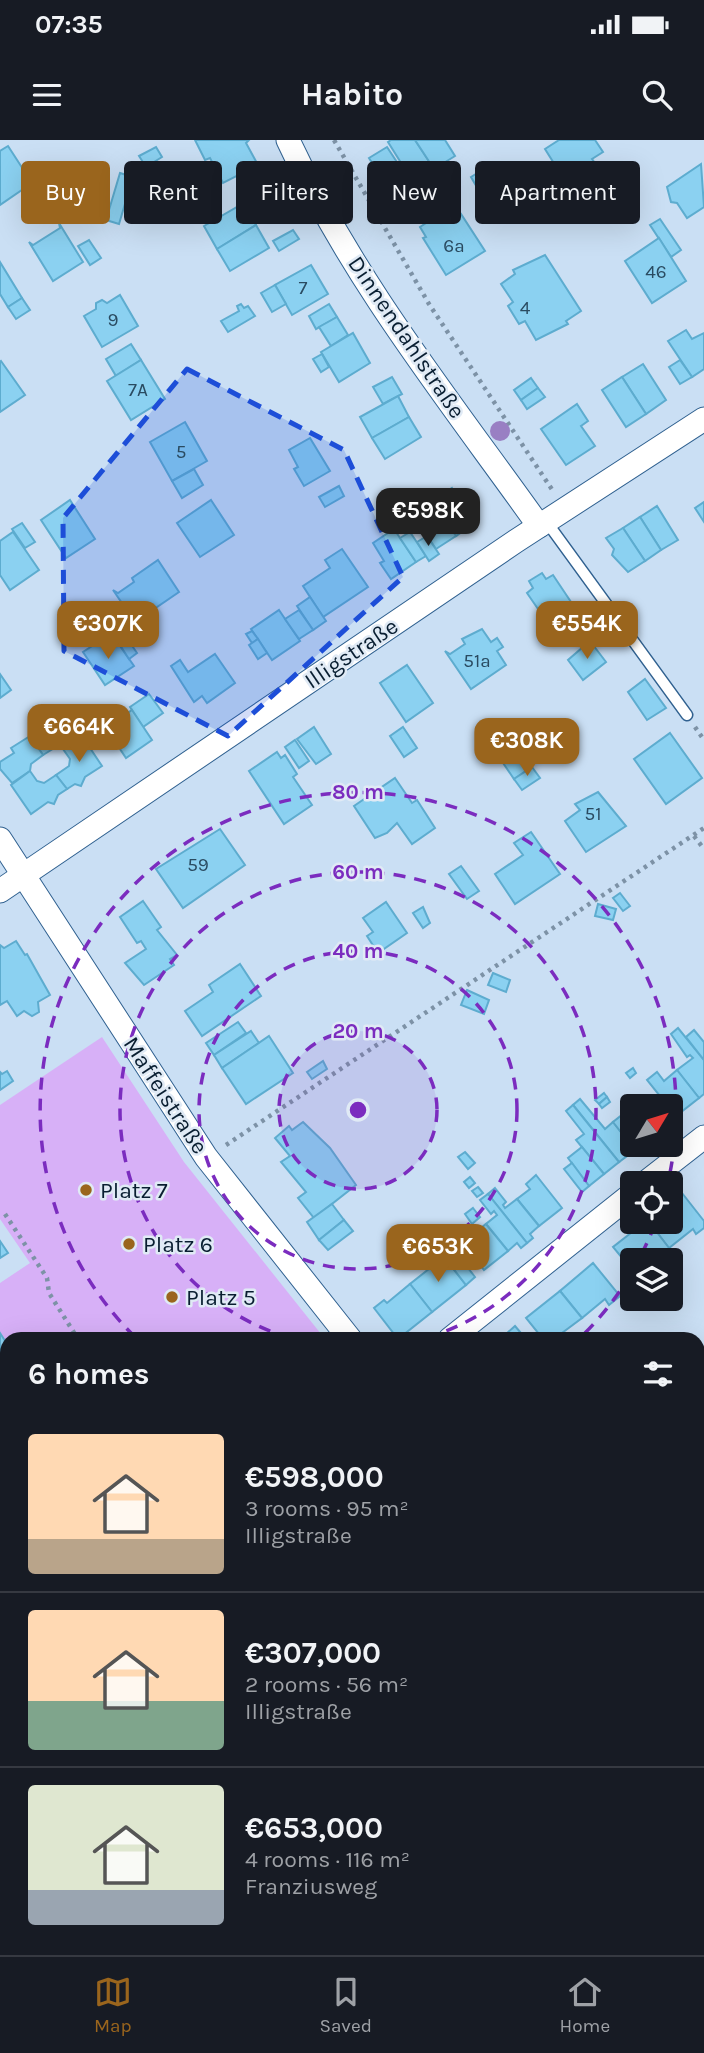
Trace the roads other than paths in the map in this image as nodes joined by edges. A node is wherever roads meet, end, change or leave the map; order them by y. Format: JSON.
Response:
{"nodes":[{"id":1,"x":288,"y":140,"type":"edge"},
{"id":2,"x":704,"y":419,"type":"edge"},
{"id":3,"x":543,"y":523,"type":"junction"},
{"id":4,"x":687,"y":715,"type":"dead end"},
{"id":5,"x":0,"y":839,"type":"edge"},
{"id":6,"x":24,"y":875,"type":"junction"},
{"id":7,"x":0,"y":891,"type":"edge"},
{"id":8,"x":704,"y":1137,"type":"edge"},
{"id":9,"x":660,"y":1171,"type":"edge"},
{"id":10,"x":620,"y":1204,"type":"edge"},
{"id":11,"x":344,"y":1332,"type":"edge"},
{"id":12,"x":459,"y":1332,"type":"edge"}],
"edges":[{"from":1,"to":3,"type":"street","name":"Dinnendahlstraße"},
{"from":2,"to":3,"type":"street","name":"Illigstraße"},
{"from":3,"to":4,"type":"lane"},
{"from":3,"to":6,"type":"street","name":"Illigstraße"},
{"from":5,"to":6,"type":"street","name":"Maffeistraße"},
{"from":6,"to":7,"type":"street","name":"Illigstraße"},
{"from":6,"to":11,"type":"street","name":"Maffeistraße"},
{"from":8,"to":9,"type":"street"},
{"from":10,"to":12,"type":"street"}]}
